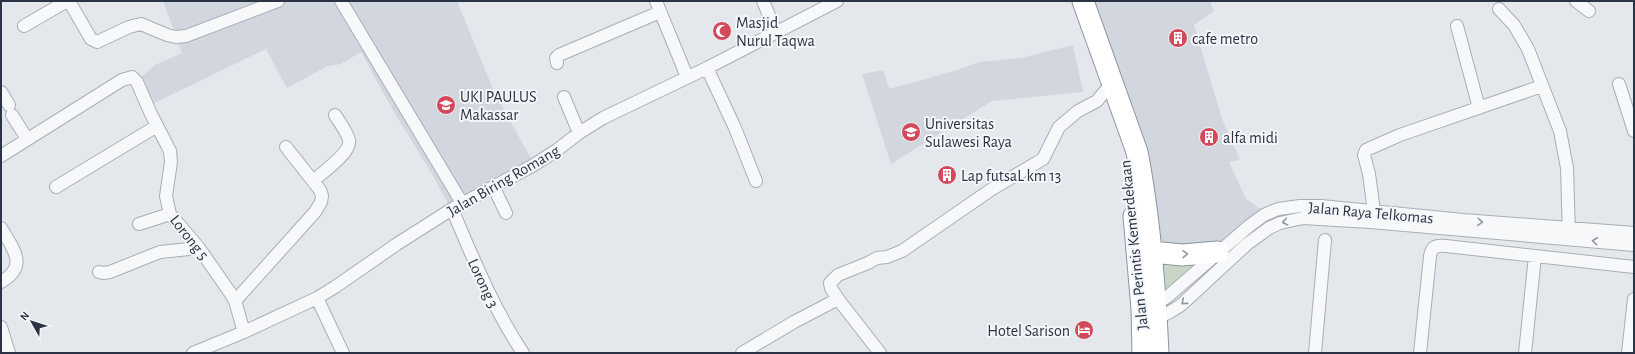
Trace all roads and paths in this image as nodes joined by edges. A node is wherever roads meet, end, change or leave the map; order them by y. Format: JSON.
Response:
{"nodes":[{"id":1,"x":68,"y":1,"type":"edge"},
{"id":2,"x":278,"y":1,"type":"edge"},
{"id":3,"x":341,"y":1,"type":"edge"},
{"id":4,"x":763,"y":1,"type":"edge"},
{"id":5,"x":837,"y":1,"type":"edge"},
{"id":6,"x":1073,"y":1,"type":"edge"},
{"id":7,"x":1083,"y":1,"type":"edge"},
{"id":8,"x":1576,"y":1,"type":"edge"},
{"id":9,"x":658,"y":6,"type":"edge"},
{"id":10,"x":1499,"y":9,"type":"dead end"},
{"id":11,"x":1589,"y":11,"type":"dead end"},
{"id":12,"x":24,"y":26,"type":"dead end"},
{"id":13,"x":1458,"y":26,"type":"dead end"},
{"id":14,"x":776,"y":32,"type":"junction"},
{"id":15,"x":557,"y":63,"type":"dead end"},
{"id":16,"x":707,"y":68,"type":"junction"},
{"id":17,"x":687,"y":77,"type":"junction"},
{"id":18,"x":1619,"y":84,"type":"dead end"},
{"id":19,"x":1542,"y":86,"type":"junction"},
{"id":20,"x":1106,"y":90,"type":"junction"},
{"id":21,"x":1,"y":92,"type":"edge"},
{"id":22,"x":564,"y":97,"type":"dead end"},
{"id":23,"x":1479,"y":108,"type":"junction"},
{"id":24,"x":335,"y":115,"type":"dead end"},
{"id":25,"x":157,"y":126,"type":"junction"},
{"id":26,"x":1634,"y":131,"type":"edge"},
{"id":27,"x":579,"y":133,"type":"junction"},
{"id":28,"x":27,"y":139,"type":"junction"},
{"id":29,"x":286,"y":147,"type":"dead end"},
{"id":30,"x":1,"y":156,"type":"edge"},
{"id":31,"x":314,"y":181,"type":"junction"},
{"id":32,"x":756,"y":182,"type":"dead end"},
{"id":33,"x":56,"y":187,"type":"dead end"},
{"id":34,"x":494,"y":188,"type":"junction"},
{"id":35,"x":457,"y":206,"type":"junction"},
{"id":36,"x":1374,"y":211,"type":"junction"},
{"id":37,"x":506,"y":212,"type":"dead end"},
{"id":38,"x":170,"y":214,"type":"junction"},
{"id":39,"x":139,"y":224,"type":"dead end"},
{"id":40,"x":1,"y":228,"type":"edge"},
{"id":41,"x":1569,"y":233,"type":"junction"},
{"id":42,"x":1634,"y":233,"type":"edge"},
{"id":43,"x":1325,"y":240,"type":"dead end"},
{"id":44,"x":1634,"y":245,"type":"edge"},
{"id":45,"x":199,"y":248,"type":"junction"},
{"id":46,"x":1152,"y":252,"type":"junction"},
{"id":47,"x":1218,"y":252,"type":"junction"},
{"id":48,"x":1535,"y":256,"type":"junction"},
{"id":49,"x":1634,"y":267,"type":"edge"},
{"id":50,"x":99,"y":272,"type":"dead end"},
{"id":51,"x":1,"y":282,"type":"edge"},
{"id":52,"x":317,"y":298,"type":"junction"},
{"id":53,"x":838,"y":299,"type":"junction"},
{"id":54,"x":1634,"y":299,"type":"edge"},
{"id":55,"x":235,"y":301,"type":"junction"},
{"id":56,"x":1149,"y":314,"type":"junction"},
{"id":57,"x":2,"y":327,"type":"edge"},
{"id":58,"x":244,"y":332,"type":"junction"},
{"id":59,"x":209,"y":350,"type":"edge"},
{"id":60,"x":9,"y":353,"type":"edge"},
{"id":61,"x":194,"y":353,"type":"edge"},
{"id":62,"x":343,"y":353,"type":"edge"},
{"id":63,"x":523,"y":353,"type":"edge"},
{"id":64,"x":742,"y":353,"type":"edge"},
{"id":65,"x":880,"y":353,"type":"edge"},
{"id":66,"x":1143,"y":353,"type":"edge"},
{"id":67,"x":1158,"y":353,"type":"edge"},
{"id":68,"x":1315,"y":353,"type":"edge"},
{"id":69,"x":1420,"y":353,"type":"edge"},
{"id":70,"x":1525,"y":353,"type":"edge"},
{"id":71,"x":1628,"y":353,"type":"edge"}],
"edges":[{"from":1,"to":2,"type":"street"},
{"from":1,"to":12,"type":"street"},
{"from":3,"to":35,"type":"street","name":"Lorong 3"},
{"from":4,"to":14,"type":"street"},
{"from":5,"to":14,"type":"street","name":"Jalan Biring Romang"},
{"from":6,"to":20,"type":"highway","name":"Jalan Perintis Kemerdekaan"},
{"from":7,"to":46,"type":"highway","name":"Jalan Perintis Kemerdekaan"},
{"from":8,"to":11,"type":"street"},
{"from":9,"to":15,"type":"street"},
{"from":9,"to":17,"type":"street"},
{"from":10,"to":19,"type":"street"},
{"from":13,"to":23,"type":"street"},
{"from":14,"to":16,"type":"street","name":"Jalan Biring Romang"},
{"from":16,"to":17,"type":"street","name":"Jalan Biring Romang"},
{"from":16,"to":32,"type":"street"},
{"from":17,"to":27,"type":"street","name":"Jalan Biring Romang"},
{"from":18,"to":26,"type":"street"},
{"from":19,"to":23,"type":"street"},
{"from":19,"to":41,"type":"street"},
{"from":20,"to":53,"type":"street"},
{"from":20,"to":56,"type":"highway","name":"Jalan Perintis Kemerdekaan"},
{"from":21,"to":28,"type":"street"},
{"from":22,"to":27,"type":"street"},
{"from":23,"to":36,"type":"street"},
{"from":24,"to":31,"type":"street"},
{"from":25,"to":28,"type":"street","name":"Lorong 5"},
{"from":25,"to":33,"type":"street"},
{"from":25,"to":38,"type":"street","name":"Lorong 5"},
{"from":27,"to":34,"type":"street","name":"Jalan Biring Romang"},
{"from":28,"to":30,"type":"street"},
{"from":29,"to":31,"type":"street"},
{"from":31,"to":55,"type":"street"},
{"from":34,"to":35,"type":"street","name":"Jalan Biring Romang"},
{"from":34,"to":37,"type":"street"},
{"from":35,"to":52,"type":"street","name":"Jalan Biring Romang"},
{"from":35,"to":63,"type":"street","name":"Lorong 3"},
{"from":36,"to":41,"type":"street","name":"Jalan Raya Telkomas","one_way":true},
{"from":36,"to":47,"type":"street","name":"Jalan Raya Telkomas"},
{"from":38,"to":39,"type":"street"},
{"from":38,"to":45,"type":"street","name":"Lorong 5"},
{"from":40,"to":51,"type":"street"},
{"from":41,"to":42,"type":"street","name":"Jalan Raya Telkomas"},
{"from":44,"to":41,"type":"street","name":"Jalan Raya Telkomas","one_way":true},
{"from":41,"to":56,"type":"street","name":"Jalan Raya Telkomas","one_way":true},
{"from":43,"to":68,"type":"street"},
{"from":45,"to":50,"type":"street"},
{"from":45,"to":55,"type":"street","name":"Lorong 5"},
{"from":46,"to":47,"type":"highway","one_way":true},
{"from":46,"to":56,"type":"highway","name":"Jalan Perintis Kemerdekaan"},
{"from":47,"to":56,"type":"street","name":"Jalan Raya Telkomas"},
{"from":48,"to":49,"type":"street"},
{"from":48,"to":69,"type":"street"},
{"from":48,"to":70,"type":"street"},
{"from":52,"to":58,"type":"street","name":"Jalan Biring Romang"},
{"from":52,"to":62,"type":"street"},
{"from":53,"to":64,"type":"street"},
{"from":53,"to":65,"type":"street"},
{"from":54,"to":71,"type":"street"},
{"from":55,"to":58,"type":"street","name":"Lorong 5"},
{"from":56,"to":66,"type":"highway","name":"Jalan Perintis Kemerdekaan"},
{"from":56,"to":67,"type":"highway","name":"Jalan Perintis Kemerdekaan"},
{"from":57,"to":60,"type":"street"},
{"from":58,"to":59,"type":"street","name":"Jalan Biring Romang"},
{"from":59,"to":61,"type":"street","name":"Jalan Biring Romang"}]}
